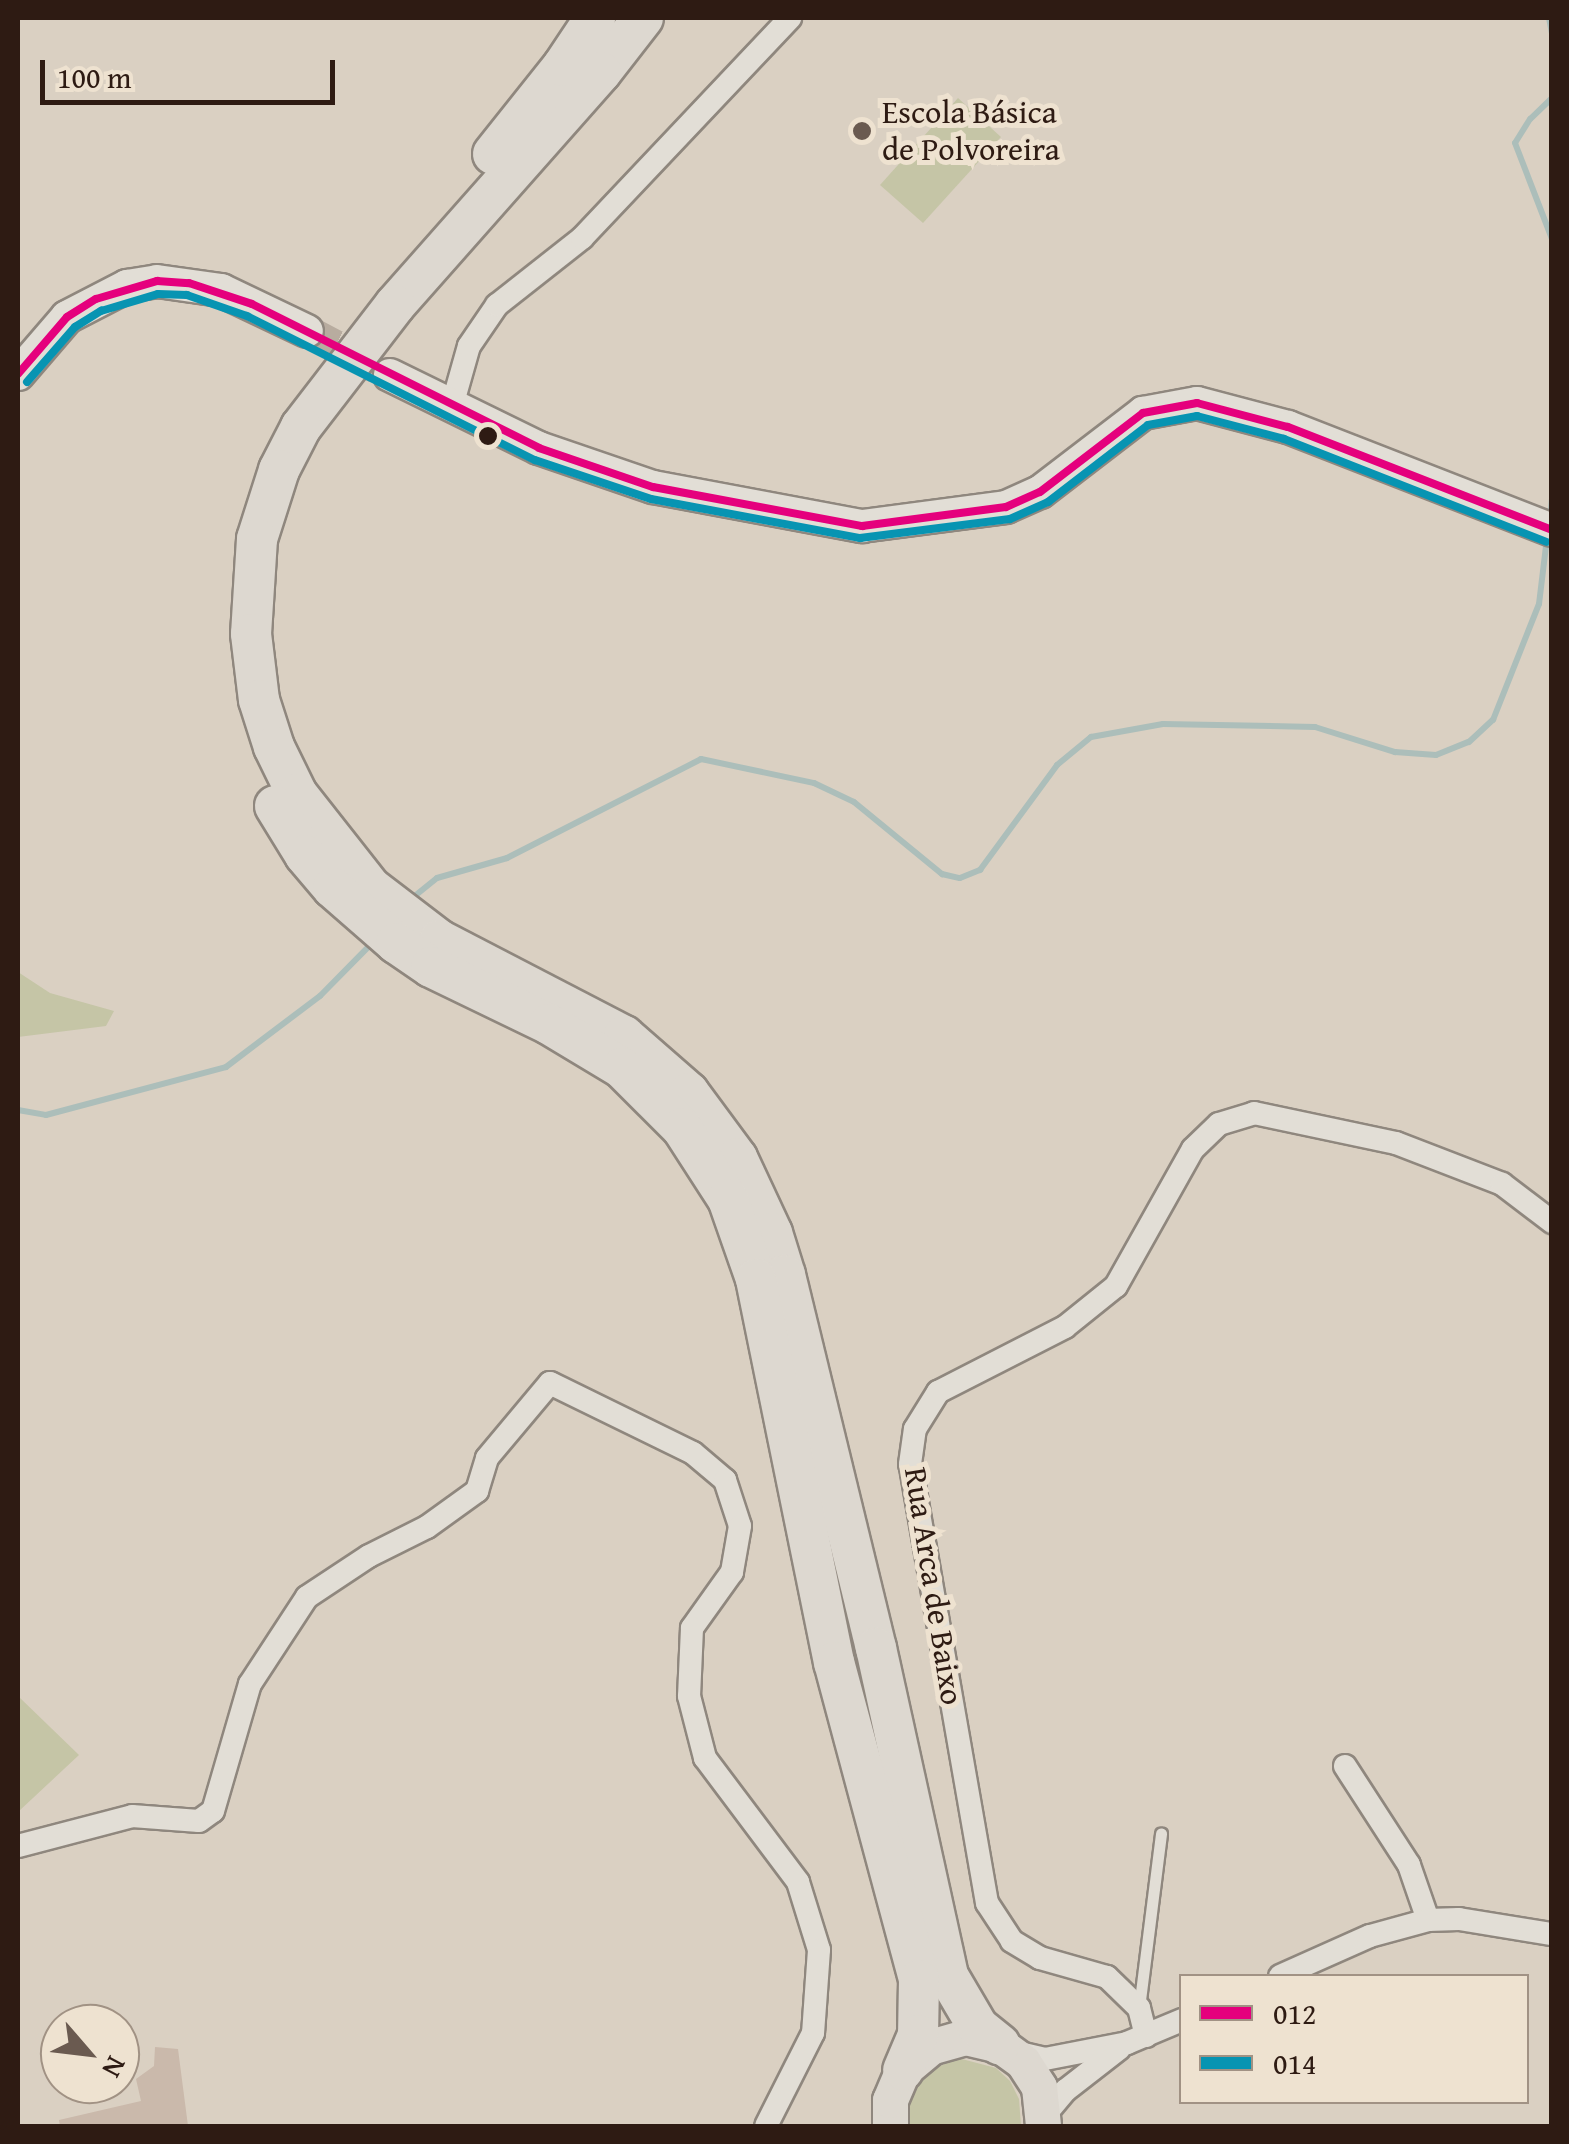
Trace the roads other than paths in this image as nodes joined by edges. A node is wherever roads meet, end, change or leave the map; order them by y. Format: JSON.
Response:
{"nodes":[{"id":1,"x":595,"y":18,"type":"edge"},
{"id":2,"x":620,"y":18,"type":"edge"},
{"id":3,"x":643,"y":18,"type":"edge"},
{"id":4,"x":659,"y":18,"type":"edge"},
{"id":5,"x":790,"y":18,"type":"edge"},
{"id":6,"x":601,"y":72,"type":"junction"},
{"id":7,"x":457,"y":197,"type":"junction"},
{"id":8,"x":306,"y":331,"type":"tunnel mouth"},
{"id":9,"x":18,"y":374,"type":"edge"},
{"id":10,"x":390,"y":375,"type":"tunnel mouth"},
{"id":11,"x":452,"y":406,"type":"junction"},
{"id":12,"x":1552,"y":530,"type":"edge"},
{"id":13,"x":1552,"y":1222,"type":"edge"},
{"id":14,"x":1345,"y":1766,"type":"dead end"},
{"id":15,"x":1161,"y":1833,"type":"dead end"},
{"id":16,"x":18,"y":1846,"type":"edge"},
{"id":17,"x":1428,"y":1920,"type":"junction"},
{"id":18,"x":1552,"y":1934,"type":"edge"},
{"id":19,"x":1284,"y":1974,"type":"edge"},
{"id":20,"x":1139,"y":2008,"type":"junction"},
{"id":21,"x":1179,"y":2021,"type":"edge"},
{"id":22,"x":1136,"y":2040,"type":"junction"},
{"id":23,"x":1006,"y":2048,"type":"junction"},
{"id":24,"x":889,"y":2106,"type":"edge"},
{"id":25,"x":1043,"y":2122,"type":"edge"},
{"id":26,"x":766,"y":2126,"type":"edge"}],
"edges":[{"from":1,"to":7,"type":"highway"},
{"from":2,"to":7,"type":"highway"},
{"from":3,"to":6,"type":"highway"},
{"from":4,"to":6,"type":"highway"},
{"from":5,"to":11,"type":"street"},
{"from":6,"to":23,"type":"highway"},
{"from":7,"to":24,"type":"highway"},
{"from":8,"to":9,"type":"main road"},
{"from":10,"to":11,"type":"main road"},
{"from":11,"to":12,"type":"main road"},
{"from":13,"to":20,"type":"street","name":"Rua Arca de Baixo"},
{"from":14,"to":17,"type":"street"},
{"from":15,"to":20,"type":"lane"},
{"from":16,"to":26,"type":"street"},
{"from":17,"to":18,"type":"street"},
{"from":17,"to":19,"type":"street"},
{"from":20,"to":22,"type":"street"},
{"from":21,"to":22,"type":"street"},
{"from":22,"to":23,"type":"street"},
{"from":22,"to":25,"type":"street"},
{"from":23,"to":24,"type":"main road"},
{"from":23,"to":25,"type":"main road"}]}
